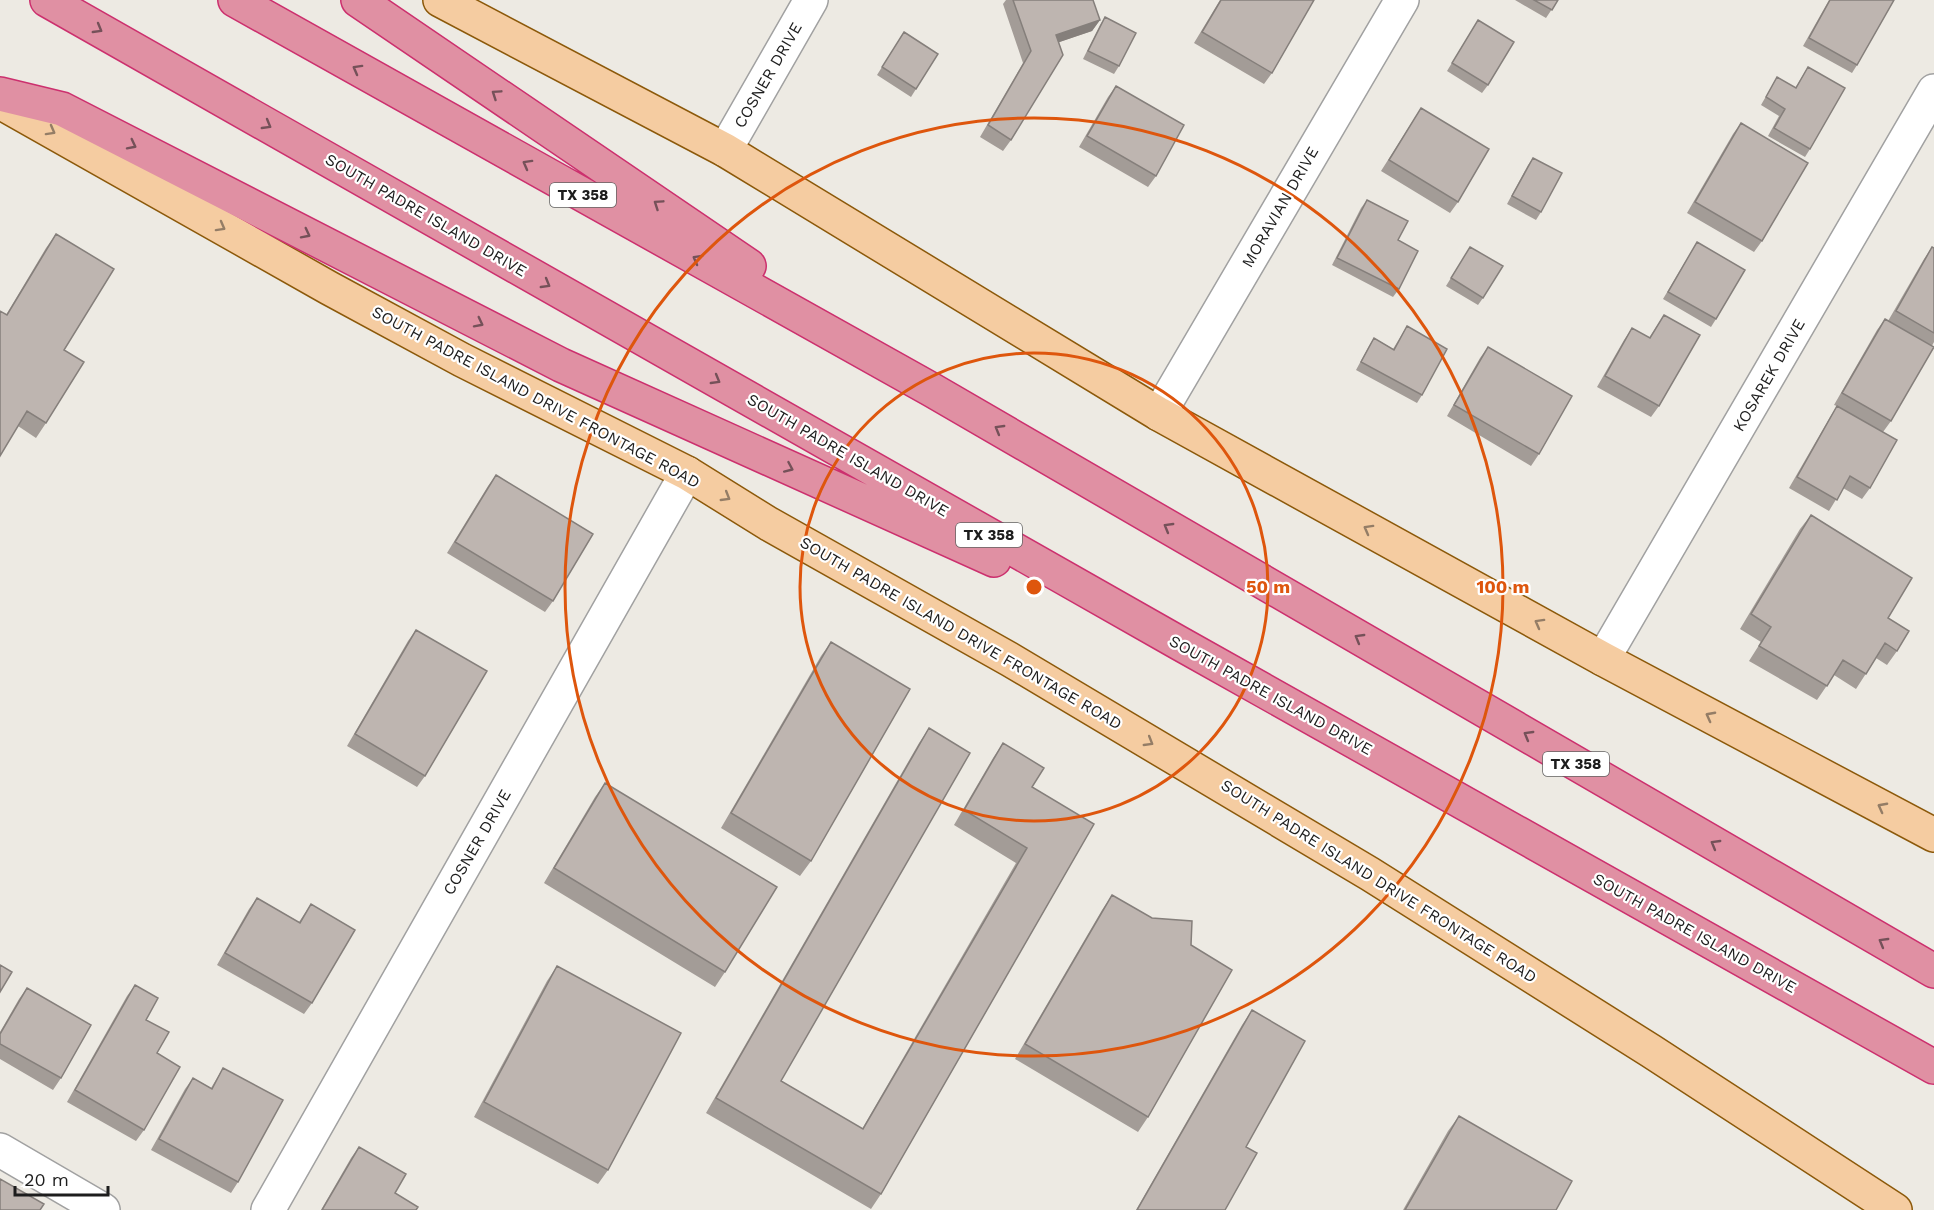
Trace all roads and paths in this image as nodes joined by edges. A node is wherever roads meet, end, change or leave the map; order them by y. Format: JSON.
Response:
{"nodes":[{"id":1,"x":47,"y":0,"type":"edge"},
{"id":2,"x":235,"y":0,"type":"edge"},
{"id":3,"x":358,"y":0,"type":"edge"},
{"id":4,"x":440,"y":0,"type":"edge"},
{"id":5,"x":811,"y":0,"type":"edge"},
{"id":6,"x":1402,"y":0,"type":"edge"},
{"id":7,"x":1934,"y":92,"type":"edge"},
{"id":8,"x":0,"y":94,"type":"edge"},
{"id":9,"x":0,"y":102,"type":"edge"},
{"id":10,"x":725,"y":150,"type":"junction"},
{"id":11,"x":932,"y":390,"type":"junction"},
{"id":12,"x":1159,"y":414,"type":"junction"},
{"id":13,"x":687,"y":473,"type":"junction"},
{"id":14,"x":1179,"y":643,"type":"junction"},
{"id":15,"x":1603,"y":659,"type":"junction"},
{"id":16,"x":1934,"y":835,"type":"edge"},
{"id":17,"x":1934,"y":971,"type":"edge"},
{"id":18,"x":1934,"y":1067,"type":"edge"},
{"id":19,"x":0,"y":1150,"type":"edge"},
{"id":20,"x":103,"y":1210,"type":"edge"},
{"id":21,"x":268,"y":1210,"type":"edge"},
{"id":22,"x":1895,"y":1210,"type":"edge"}],
"edges":[{"from":1,"to":14,"type":"highway","name":"SOUTH PADRE ISLAND DRIVE","number":"TX 358","one_way":true},
{"from":11,"to":2,"type":"highway","number":"TX 358","one_way":true},
{"from":11,"to":3,"type":"highway","one_way":true},
{"from":4,"to":10,"type":"main road"},
{"from":5,"to":10,"type":"street","name":"COSNER DRIVE"},
{"from":6,"to":12,"type":"street","name":"MORAVIAN DRIVE"},
{"from":7,"to":15,"type":"street","name":"KOSAREK DRIVE"},
{"from":8,"to":14,"type":"highway","one_way":true},
{"from":9,"to":13,"type":"main road","name":"SOUTH PADRE ISLAND DRIVE FRONTAGE ROAD","one_way":true},
{"from":10,"to":12,"type":"main road"},
{"from":17,"to":11,"type":"highway","number":"TX 358","one_way":true},
{"from":15,"to":12,"type":"main road","one_way":true},
{"from":13,"to":21,"type":"street","name":"COSNER DRIVE"},
{"from":13,"to":22,"type":"main road","name":"SOUTH PADRE ISLAND DRIVE FRONTAGE ROAD","one_way":true},
{"from":14,"to":18,"type":"highway","name":"SOUTH PADRE ISLAND DRIVE","number":"TX 358"},
{"from":16,"to":15,"type":"main road","one_way":true},
{"from":19,"to":20,"type":"street"}]}
